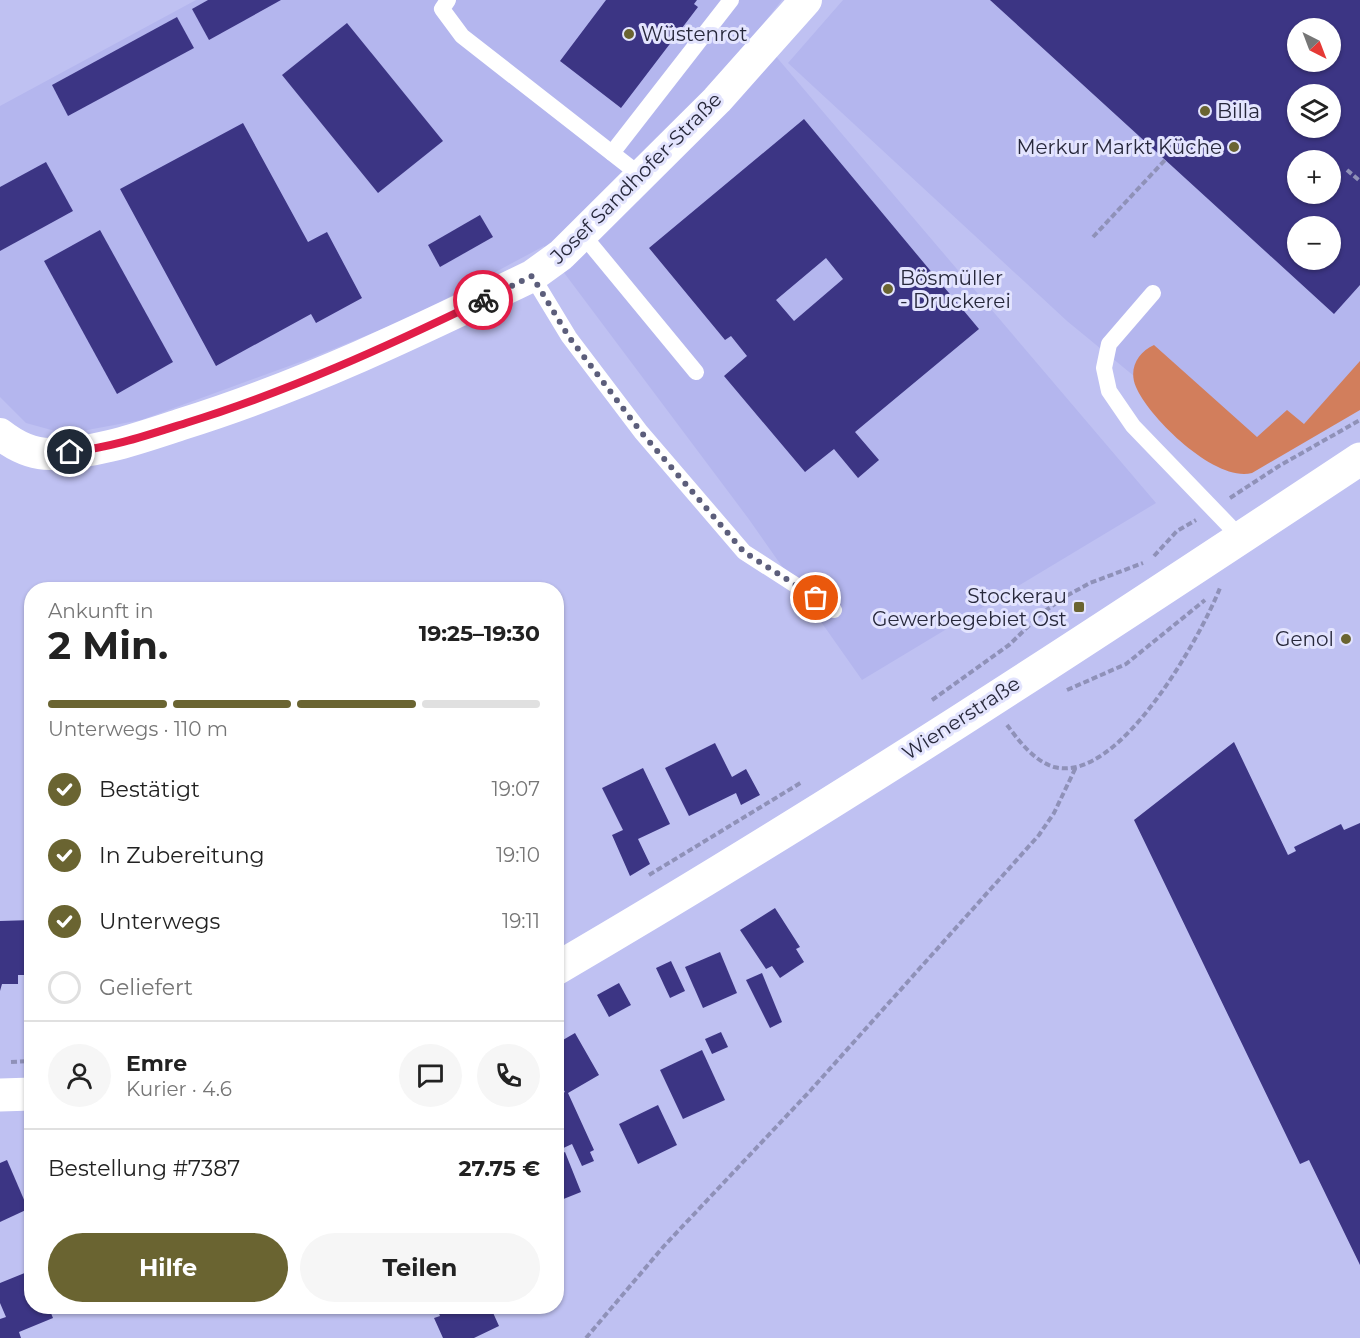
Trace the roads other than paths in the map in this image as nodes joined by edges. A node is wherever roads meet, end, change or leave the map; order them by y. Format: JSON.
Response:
{"nodes":[{"id":1,"x":448,"y":0,"type":"edge"},
{"id":2,"x":731,"y":0,"type":"edge"},
{"id":3,"x":794,"y":4,"type":"edge"},
{"id":4,"x":612,"y":153,"type":"junction"},
{"id":5,"x":640,"y":175,"type":"junction"},
{"id":6,"x":582,"y":235,"type":"junction"},
{"id":7,"x":532,"y":276,"type":"junction"},
{"id":8,"x":1153,"y":294,"type":"dead end"},
{"id":9,"x":696,"y":372,"type":"dead end"},
{"id":10,"x":0,"y":434,"type":"edge"},
{"id":11,"x":1360,"y":459,"type":"edge"},
{"id":12,"x":1241,"y":538,"type":"junction"},
{"id":13,"x":834,"y":610,"type":"dead end"},
{"id":14,"x":564,"y":964,"type":"edge"},
{"id":15,"x":24,"y":1094,"type":"edge"},
{"id":16,"x":0,"y":1095,"type":"edge"}],
"edges":[{"from":1,"to":4,"type":"lane"},
{"from":2,"to":4,"type":"lane"},
{"from":3,"to":5,"type":"street","name":"Josef Sandhofer-Straße"},
{"from":4,"to":5,"type":"lane"},
{"from":5,"to":6,"type":"street","name":"Josef Sandhofer-Straße"},
{"from":6,"to":7,"type":"street","name":"Josef Sandhofer-Straße"},
{"from":6,"to":9,"type":"lane"},
{"from":7,"to":10,"type":"street","name":"Josef Sandhofer-Straße"},
{"from":7,"to":13,"type":"lane"},
{"from":8,"to":12,"type":"lane"},
{"from":11,"to":12,"type":"main road","name":"Wienerstraße"},
{"from":12,"to":14,"type":"main road","name":"Wienerstraße"},
{"from":15,"to":16,"type":"main road"}]}
